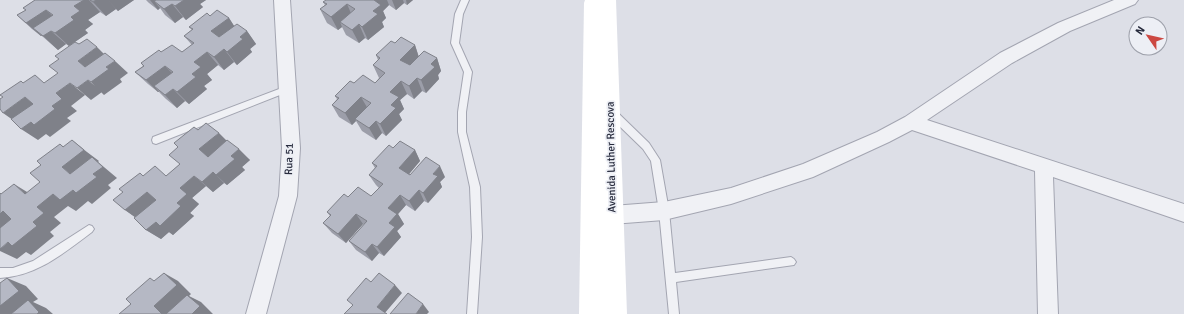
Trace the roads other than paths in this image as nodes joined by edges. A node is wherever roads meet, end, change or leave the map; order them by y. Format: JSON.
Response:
{"nodes":[{"id":1,"x":282,"y":0,"type":"edge"},
{"id":2,"x":465,"y":0,"type":"edge"},
{"id":3,"x":592,"y":0,"type":"edge"},
{"id":4,"x":607,"y":0,"type":"edge"},
{"id":5,"x":1130,"y":0,"type":"edge"},
{"id":6,"x":287,"y":89,"type":"junction"},
{"id":7,"x":610,"y":112,"type":"junction"},
{"id":8,"x":911,"y":122,"type":"junction"},
{"id":9,"x":156,"y":140,"type":"dead end"},
{"id":10,"x":1044,"y":167,"type":"junction"},
{"id":11,"x":664,"y":211,"type":"junction"},
{"id":12,"x":1184,"y":213,"type":"edge"},
{"id":13,"x":612,"y":216,"type":"junction"},
{"id":14,"x":89,"y":229,"type":"dead end"},
{"id":15,"x":791,"y":262,"type":"dead end"},
{"id":16,"x":0,"y":272,"type":"edge"},
{"id":17,"x":671,"y":278,"type":"junction"},
{"id":18,"x":256,"y":314,"type":"edge"},
{"id":19,"x":472,"y":314,"type":"edge"},
{"id":20,"x":592,"y":314,"type":"edge"},
{"id":21,"x":614,"y":314,"type":"edge"},
{"id":22,"x":674,"y":314,"type":"edge"},
{"id":23,"x":1048,"y":314,"type":"edge"}],
"edges":[{"from":1,"to":6,"type":"street","name":"Rua 51"},
{"from":2,"to":19,"type":"lane"},
{"from":3,"to":20,"type":"main road","name":"Avenida Luther Rescova"},
{"from":4,"to":7,"type":"main road","name":"Avenida Luther Rescova"},
{"from":5,"to":8,"type":"street"},
{"from":6,"to":9,"type":"lane"},
{"from":6,"to":18,"type":"street","name":"Rua 51"},
{"from":7,"to":11,"type":"lane"},
{"from":7,"to":13,"type":"main road","name":"Avenida Luther Rescova"},
{"from":8,"to":10,"type":"street"},
{"from":8,"to":11,"type":"street"},
{"from":10,"to":12,"type":"street"},
{"from":10,"to":23,"type":"street"},
{"from":11,"to":13,"type":"street"},
{"from":11,"to":17,"type":"lane"},
{"from":13,"to":21,"type":"main road","name":"Avenida Luther Rescova"},
{"from":14,"to":16,"type":"lane"},
{"from":15,"to":17,"type":"lane"},
{"from":17,"to":22,"type":"lane"}]}
